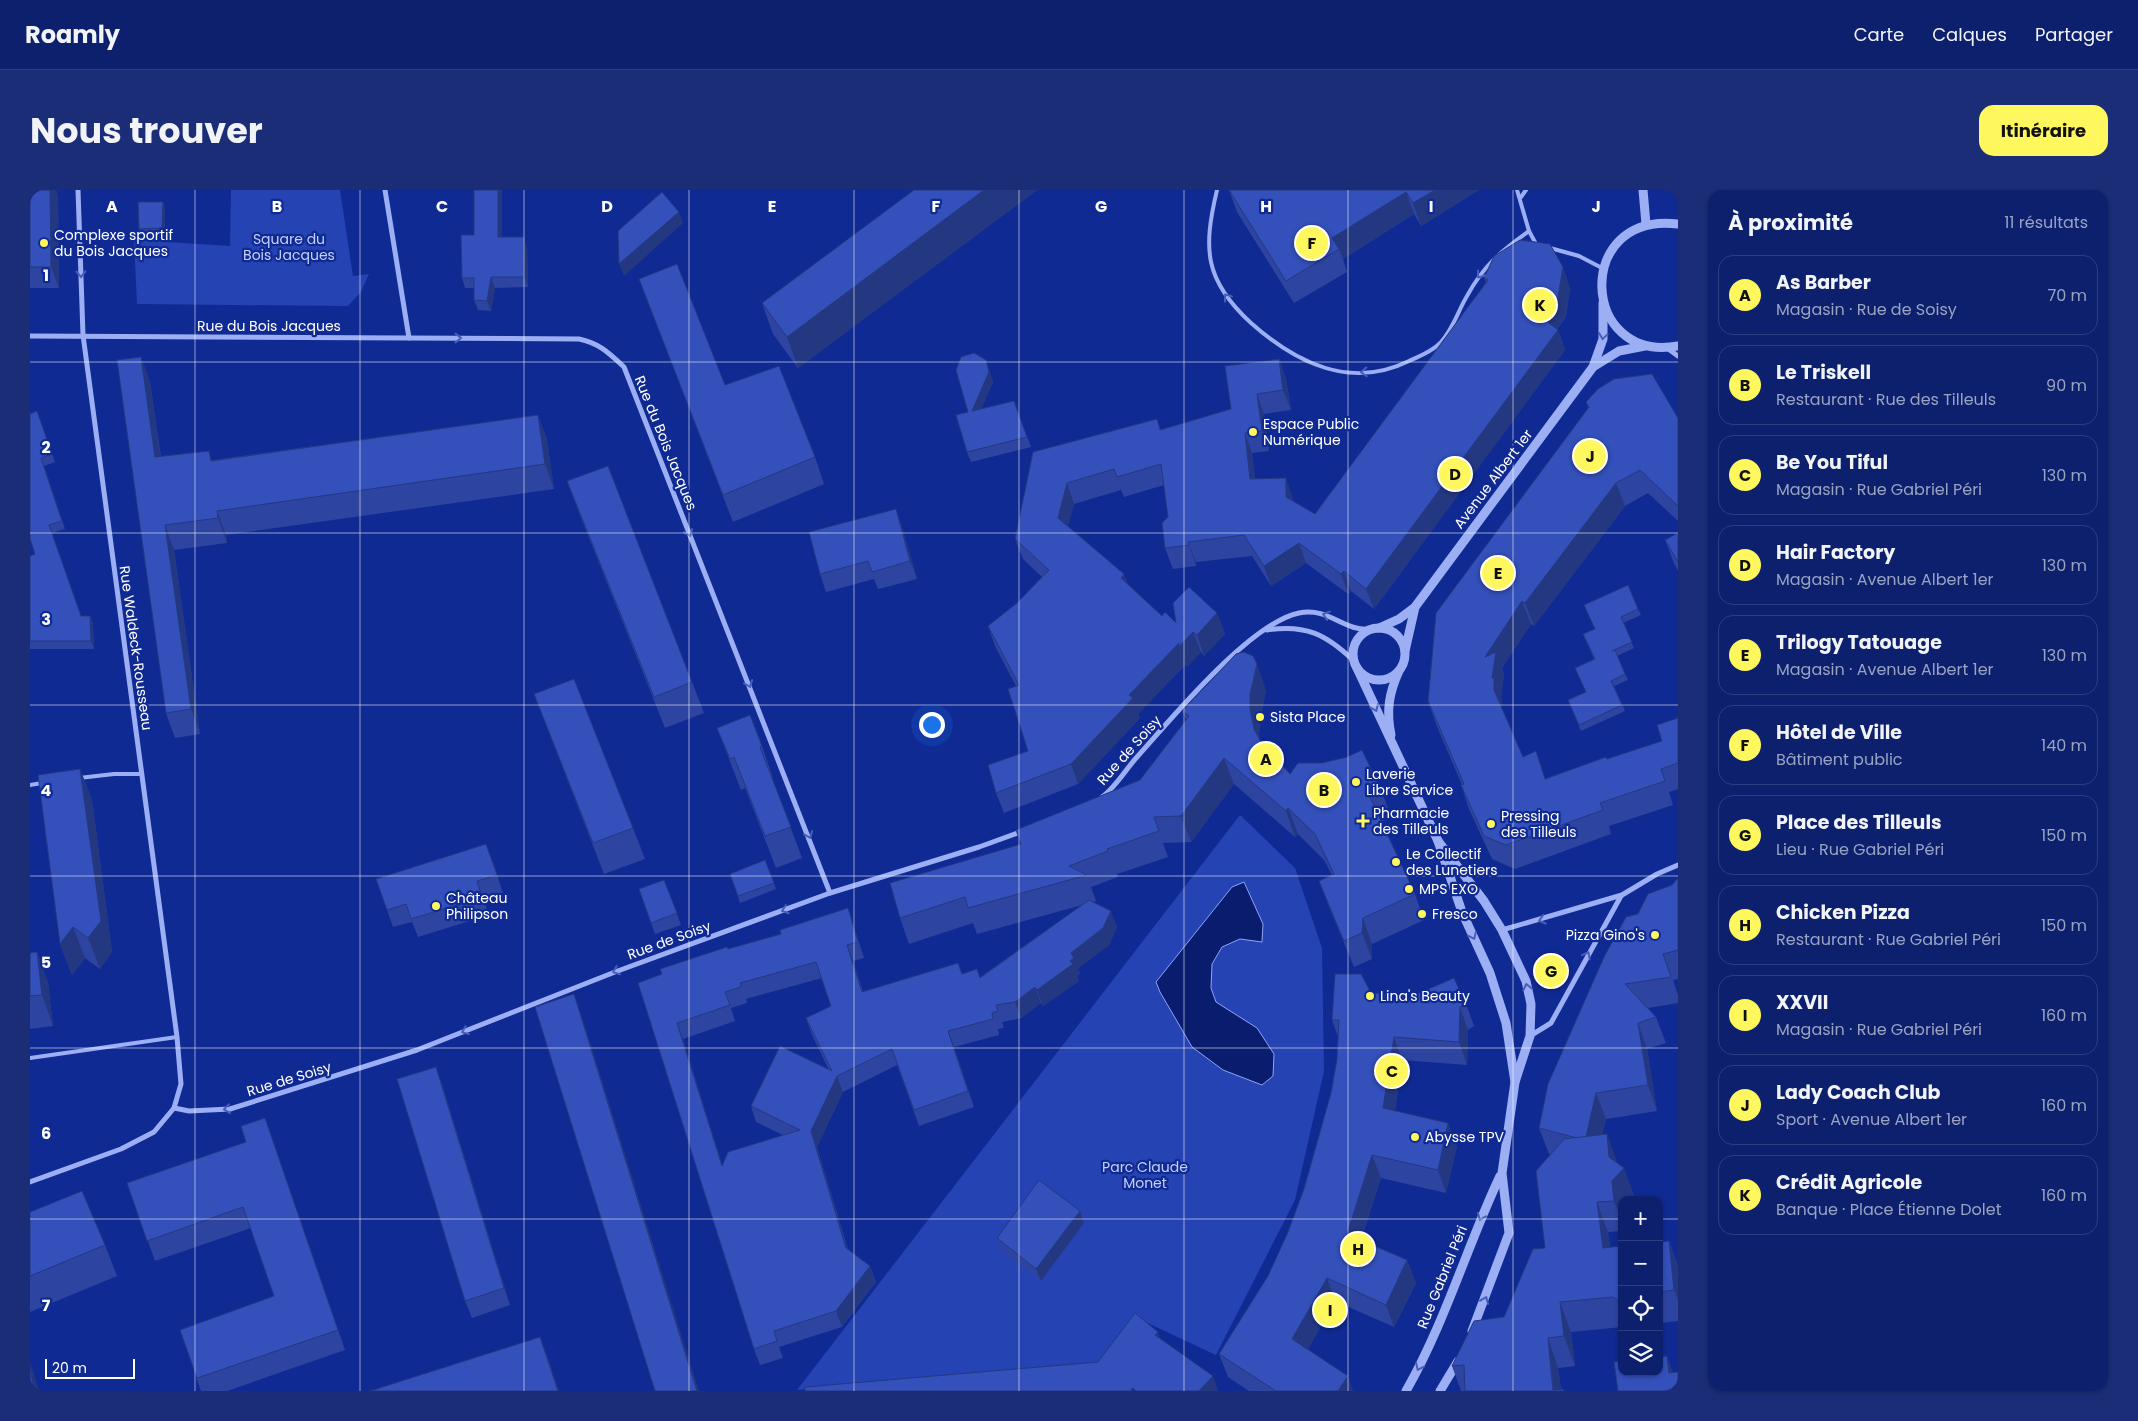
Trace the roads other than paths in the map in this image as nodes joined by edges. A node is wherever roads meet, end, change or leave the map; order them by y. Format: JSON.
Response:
{"nodes":[{"id":1,"x":78,"y":190,"type":"edge"},
{"id":2,"x":385,"y":190,"type":"edge"},
{"id":3,"x":1218,"y":190,"type":"edge"},
{"id":4,"x":1517,"y":190,"type":"edge"},
{"id":5,"x":1526,"y":190,"type":"edge"},
{"id":6,"x":1643,"y":190,"type":"edge"},
{"id":7,"x":1521,"y":197,"type":"junction"},
{"id":8,"x":1646,"y":224,"type":"junction"},
{"id":9,"x":1678,"y":224,"type":"edge"},
{"id":10,"x":1529,"y":231,"type":"junction"},
{"id":11,"x":1602,"y":268,"type":"junction"},
{"id":12,"x":1603,"y":303,"type":"junction"},
{"id":13,"x":30,"y":336,"type":"edge"},
{"id":14,"x":83,"y":336,"type":"junction"},
{"id":15,"x":409,"y":338,"type":"junction"},
{"id":16,"x":1678,"y":346,"type":"edge"},
{"id":17,"x":1652,"y":347,"type":"junction"},
{"id":18,"x":1667,"y":348,"type":"junction"},
{"id":19,"x":1678,"y":356,"type":"edge"},
{"id":20,"x":1593,"y":367,"type":"junction"},
{"id":21,"x":1415,"y":607,"type":"junction"},
{"id":22,"x":1375,"y":628,"type":"junction"},
{"id":23,"x":1266,"y":630,"type":"junction"},
{"id":24,"x":1405,"y":654,"type":"junction"},
{"id":25,"x":1356,"y":665,"type":"junction"},
{"id":26,"x":1400,"y":669,"type":"junction"},
{"id":27,"x":1394,"y":748,"type":"junction"},
{"id":28,"x":141,"y":774,"type":"junction"},
{"id":29,"x":76,"y":779,"type":"edge"},
{"id":30,"x":48,"y":782,"type":"edge"},
{"id":31,"x":30,"y":785,"type":"edge"},
{"id":32,"x":1097,"y":799,"type":"edge"},
{"id":33,"x":1032,"y":828,"type":"edge"},
{"id":34,"x":1438,"y":841,"type":"junction"},
{"id":35,"x":1678,"y":865,"type":"edge"},
{"id":36,"x":830,"y":893,"type":"junction"},
{"id":37,"x":1622,"y":895,"type":"junction"},
{"id":38,"x":1502,"y":930,"type":"junction"},
{"id":39,"x":1530,"y":1036,"type":"junction"},
{"id":40,"x":177,"y":1037,"type":"junction"},
{"id":41,"x":30,"y":1058,"type":"edge"},
{"id":42,"x":1515,"y":1082,"type":"junction"},
{"id":43,"x":174,"y":1108,"type":"junction"},
{"id":44,"x":1502,"y":1173,"type":"junction"},
{"id":45,"x":30,"y":1182,"type":"edge"},
{"id":46,"x":1470,"y":1337,"type":"edge"},
{"id":47,"x":1462,"y":1352,"type":"edge"},
{"id":48,"x":1406,"y":1391,"type":"edge"},
{"id":49,"x":1440,"y":1391,"type":"edge"}],
"edges":[{"from":1,"to":14,"type":"street","name":"Rue Waldeck-Rousseau","one_way":true},
{"from":2,"to":15,"type":"street"},
{"from":10,"to":3,"type":"lane","one_way":true},
{"from":4,"to":7,"type":"lane"},
{"from":5,"to":7,"type":"lane"},
{"from":6,"to":8,"type":"street"},
{"from":7,"to":10,"type":"lane"},
{"from":8,"to":9,"type":"street"},
{"from":8,"to":11,"type":"street"},
{"from":10,"to":11,"type":"lane"},
{"from":11,"to":12,"type":"street","name":"Avenue Albert 1er"},
{"from":12,"to":17,"type":"street"},
{"from":12,"to":20,"type":"street","name":"Avenue Albert 1er","one_way":true},
{"from":13,"to":14,"type":"street","name":"Rue du Bois Jacques"},
{"from":14,"to":15,"type":"street","name":"Rue du Bois Jacques"},
{"from":14,"to":28,"type":"street","name":"Rue Waldeck-Rousseau"},
{"from":15,"to":36,"type":"street","name":"Rue du Bois Jacques","one_way":true},
{"from":16,"to":18,"type":"street"},
{"from":17,"to":18,"type":"street"},
{"from":17,"to":20,"type":"street","name":"Avenue Albert 1er"},
{"from":18,"to":19,"type":"street"},
{"from":20,"to":21,"type":"street","name":"Avenue Albert 1er"},
{"from":21,"to":22,"type":"street","name":"Avenue Albert 1er"},
{"from":21,"to":24,"type":"street","name":"Avenue Albert 1er"},
{"from":22,"to":23,"type":"street","name":"Rue de Soisy","one_way":true},
{"from":22,"to":24,"type":"street"},
{"from":22,"to":25,"type":"street"},
{"from":23,"to":25,"type":"street","name":"Rue de Soisy"},
{"from":23,"to":32,"type":"street","name":"Rue de Soisy"},
{"from":24,"to":26,"type":"street"},
{"from":25,"to":26,"type":"street"},
{"from":25,"to":27,"type":"street","one_way":true},
{"from":26,"to":27,"type":"street"},
{"from":27,"to":34,"type":"street"},
{"from":28,"to":29,"type":"lane"},
{"from":28,"to":40,"type":"street","name":"Rue Waldeck-Rousseau"},
{"from":30,"to":31,"type":"lane"},
{"from":33,"to":36,"type":"street","name":"Rue de Soisy"},
{"from":34,"to":38,"type":"street","name":"Rue Gabriel Péri"},
{"from":34,"to":42,"type":"street","name":"Rue Gabriel Péri","one_way":true},
{"from":35,"to":37,"type":"street"},
{"from":36,"to":43,"type":"street","name":"Rue de Soisy","one_way":true},
{"from":37,"to":38,"type":"street","one_way":true},
{"from":39,"to":37,"type":"street","one_way":true},
{"from":39,"to":38,"type":"street","name":"Rue Gabriel Péri","one_way":true},
{"from":39,"to":42,"type":"street","name":"Rue Gabriel Péri"},
{"from":40,"to":41,"type":"lane"},
{"from":40,"to":43,"type":"street","name":"Rue Waldeck-Rousseau"},
{"from":42,"to":44,"type":"street","name":"Rue Gabriel Péri"},
{"from":43,"to":45,"type":"street"},
{"from":46,"to":44,"type":"street","name":"Rue Gabriel Péri","one_way":true},
{"from":44,"to":48,"type":"street","name":"Rue Gabriel Péri","one_way":true},
{"from":47,"to":49,"type":"street"}]}
